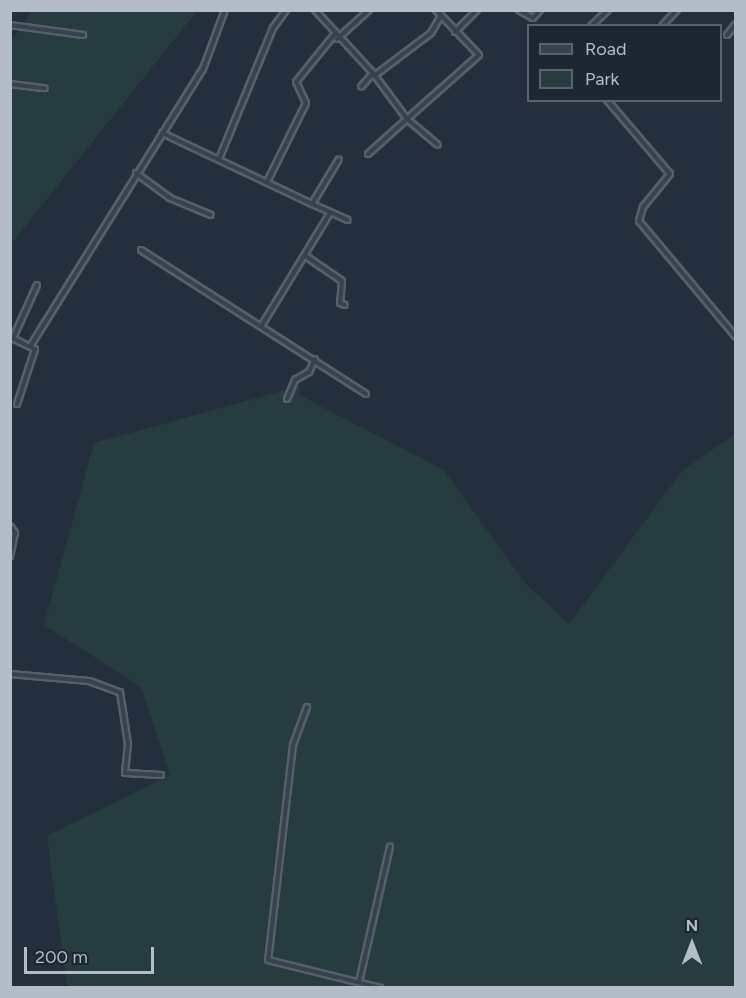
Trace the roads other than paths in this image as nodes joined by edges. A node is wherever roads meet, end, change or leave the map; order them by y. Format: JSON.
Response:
{"nodes":[{"id":1,"x":225,"y":10,"type":"edge"},
{"id":2,"x":286,"y":10,"type":"edge"},
{"id":3,"x":315,"y":10,"type":"edge"},
{"id":4,"x":369,"y":10,"type":"edge"},
{"id":5,"x":436,"y":10,"type":"edge"},
{"id":6,"x":477,"y":10,"type":"edge"},
{"id":7,"x":519,"y":10,"type":"edge"},
{"id":8,"x":540,"y":10,"type":"edge"},
{"id":9,"x":608,"y":10,"type":"edge"},
{"id":10,"x":677,"y":10,"type":"edge"},
{"id":11,"x":441,"y":16,"type":"junction"},
{"id":12,"x":593,"y":24,"type":"edge"},
{"id":13,"x":664,"y":24,"type":"edge"},
{"id":14,"x":735,"y":24,"type":"edge"},
{"id":15,"x":10,"y":25,"type":"edge"},
{"id":16,"x":455,"y":32,"type":"junction"},
{"id":17,"x":83,"y":35,"type":"dead end"},
{"id":18,"x":727,"y":35,"type":"dead end"},
{"id":19,"x":336,"y":37,"type":"junction"},
{"id":20,"x":374,"y":75,"type":"junction"},
{"id":21,"x":10,"y":84,"type":"edge"},
{"id":22,"x":361,"y":87,"type":"dead end"},
{"id":23,"x":45,"y":88,"type":"dead end"},
{"id":24,"x":609,"y":102,"type":"edge"},
{"id":25,"x":407,"y":118,"type":"junction"},
{"id":26,"x":162,"y":133,"type":"junction"},
{"id":27,"x":438,"y":145,"type":"dead end"},
{"id":28,"x":368,"y":154,"type":"dead end"},
{"id":29,"x":219,"y":159,"type":"junction"},
{"id":30,"x":339,"y":159,"type":"dead end"},
{"id":31,"x":136,"y":172,"type":"junction"},
{"id":32,"x":267,"y":182,"type":"junction"},
{"id":33,"x":312,"y":204,"type":"junction"},
{"id":34,"x":330,"y":213,"type":"junction"},
{"id":35,"x":210,"y":215,"type":"dead end"},
{"id":36,"x":348,"y":220,"type":"dead end"},
{"id":37,"x":141,"y":250,"type":"dead end"},
{"id":38,"x":307,"y":257,"type":"junction"},
{"id":39,"x":37,"y":285,"type":"dead end"},
{"id":40,"x":345,"y":305,"type":"dead end"},
{"id":41,"x":262,"y":325,"type":"junction"},
{"id":42,"x":12,"y":337,"type":"edge"},
{"id":43,"x":735,"y":337,"type":"edge"},
{"id":44,"x":31,"y":345,"type":"junction"},
{"id":45,"x":315,"y":359,"type":"junction"},
{"id":46,"x":366,"y":394,"type":"dead end"},
{"id":47,"x":287,"y":399,"type":"dead end"},
{"id":48,"x":17,"y":404,"type":"dead end"},
{"id":49,"x":10,"y":526,"type":"edge"},
{"id":50,"x":10,"y":556,"type":"edge"},
{"id":51,"x":10,"y":675,"type":"edge"},
{"id":52,"x":307,"y":707,"type":"dead end"},
{"id":53,"x":161,"y":775,"type":"dead end"},
{"id":54,"x":390,"y":847,"type":"dead end"},
{"id":55,"x":359,"y":982,"type":"junction"},
{"id":56,"x":381,"y":987,"type":"edge"}],
"edges":[{"from":1,"to":26,"type":"street"},
{"from":2,"to":29,"type":"street"},
{"from":3,"to":19,"type":"street"},
{"from":4,"to":19,"type":"street"},
{"from":5,"to":11,"type":"street"},
{"from":6,"to":16,"type":"street"},
{"from":7,"to":8,"type":"street"},
{"from":9,"to":12,"type":"street"},
{"from":10,"to":13,"type":"street"},
{"from":11,"to":16,"type":"street"},
{"from":11,"to":20,"type":"street"},
{"from":14,"to":18,"type":"street"},
{"from":15,"to":17,"type":"street"},
{"from":16,"to":25,"type":"street"},
{"from":19,"to":20,"type":"street"},
{"from":19,"to":32,"type":"street"},
{"from":20,"to":22,"type":"street"},
{"from":20,"to":25,"type":"street"},
{"from":21,"to":23,"type":"street"},
{"from":24,"to":43,"type":"street"},
{"from":25,"to":27,"type":"street"},
{"from":25,"to":28,"type":"street"},
{"from":26,"to":29,"type":"street"},
{"from":26,"to":31,"type":"street"},
{"from":29,"to":32,"type":"street"},
{"from":30,"to":33,"type":"street"},
{"from":31,"to":35,"type":"street"},
{"from":31,"to":44,"type":"street"},
{"from":32,"to":33,"type":"street"},
{"from":33,"to":34,"type":"street"},
{"from":34,"to":36,"type":"street"},
{"from":34,"to":38,"type":"street"},
{"from":37,"to":41,"type":"street"},
{"from":38,"to":40,"type":"street"},
{"from":38,"to":41,"type":"street"},
{"from":39,"to":42,"type":"street"},
{"from":41,"to":45,"type":"street"},
{"from":42,"to":44,"type":"street"},
{"from":44,"to":48,"type":"street"},
{"from":45,"to":46,"type":"street"},
{"from":45,"to":47,"type":"street"},
{"from":49,"to":50,"type":"street"},
{"from":51,"to":53,"type":"street"},
{"from":52,"to":55,"type":"street"},
{"from":54,"to":55,"type":"street"},
{"from":55,"to":56,"type":"street"}]}
